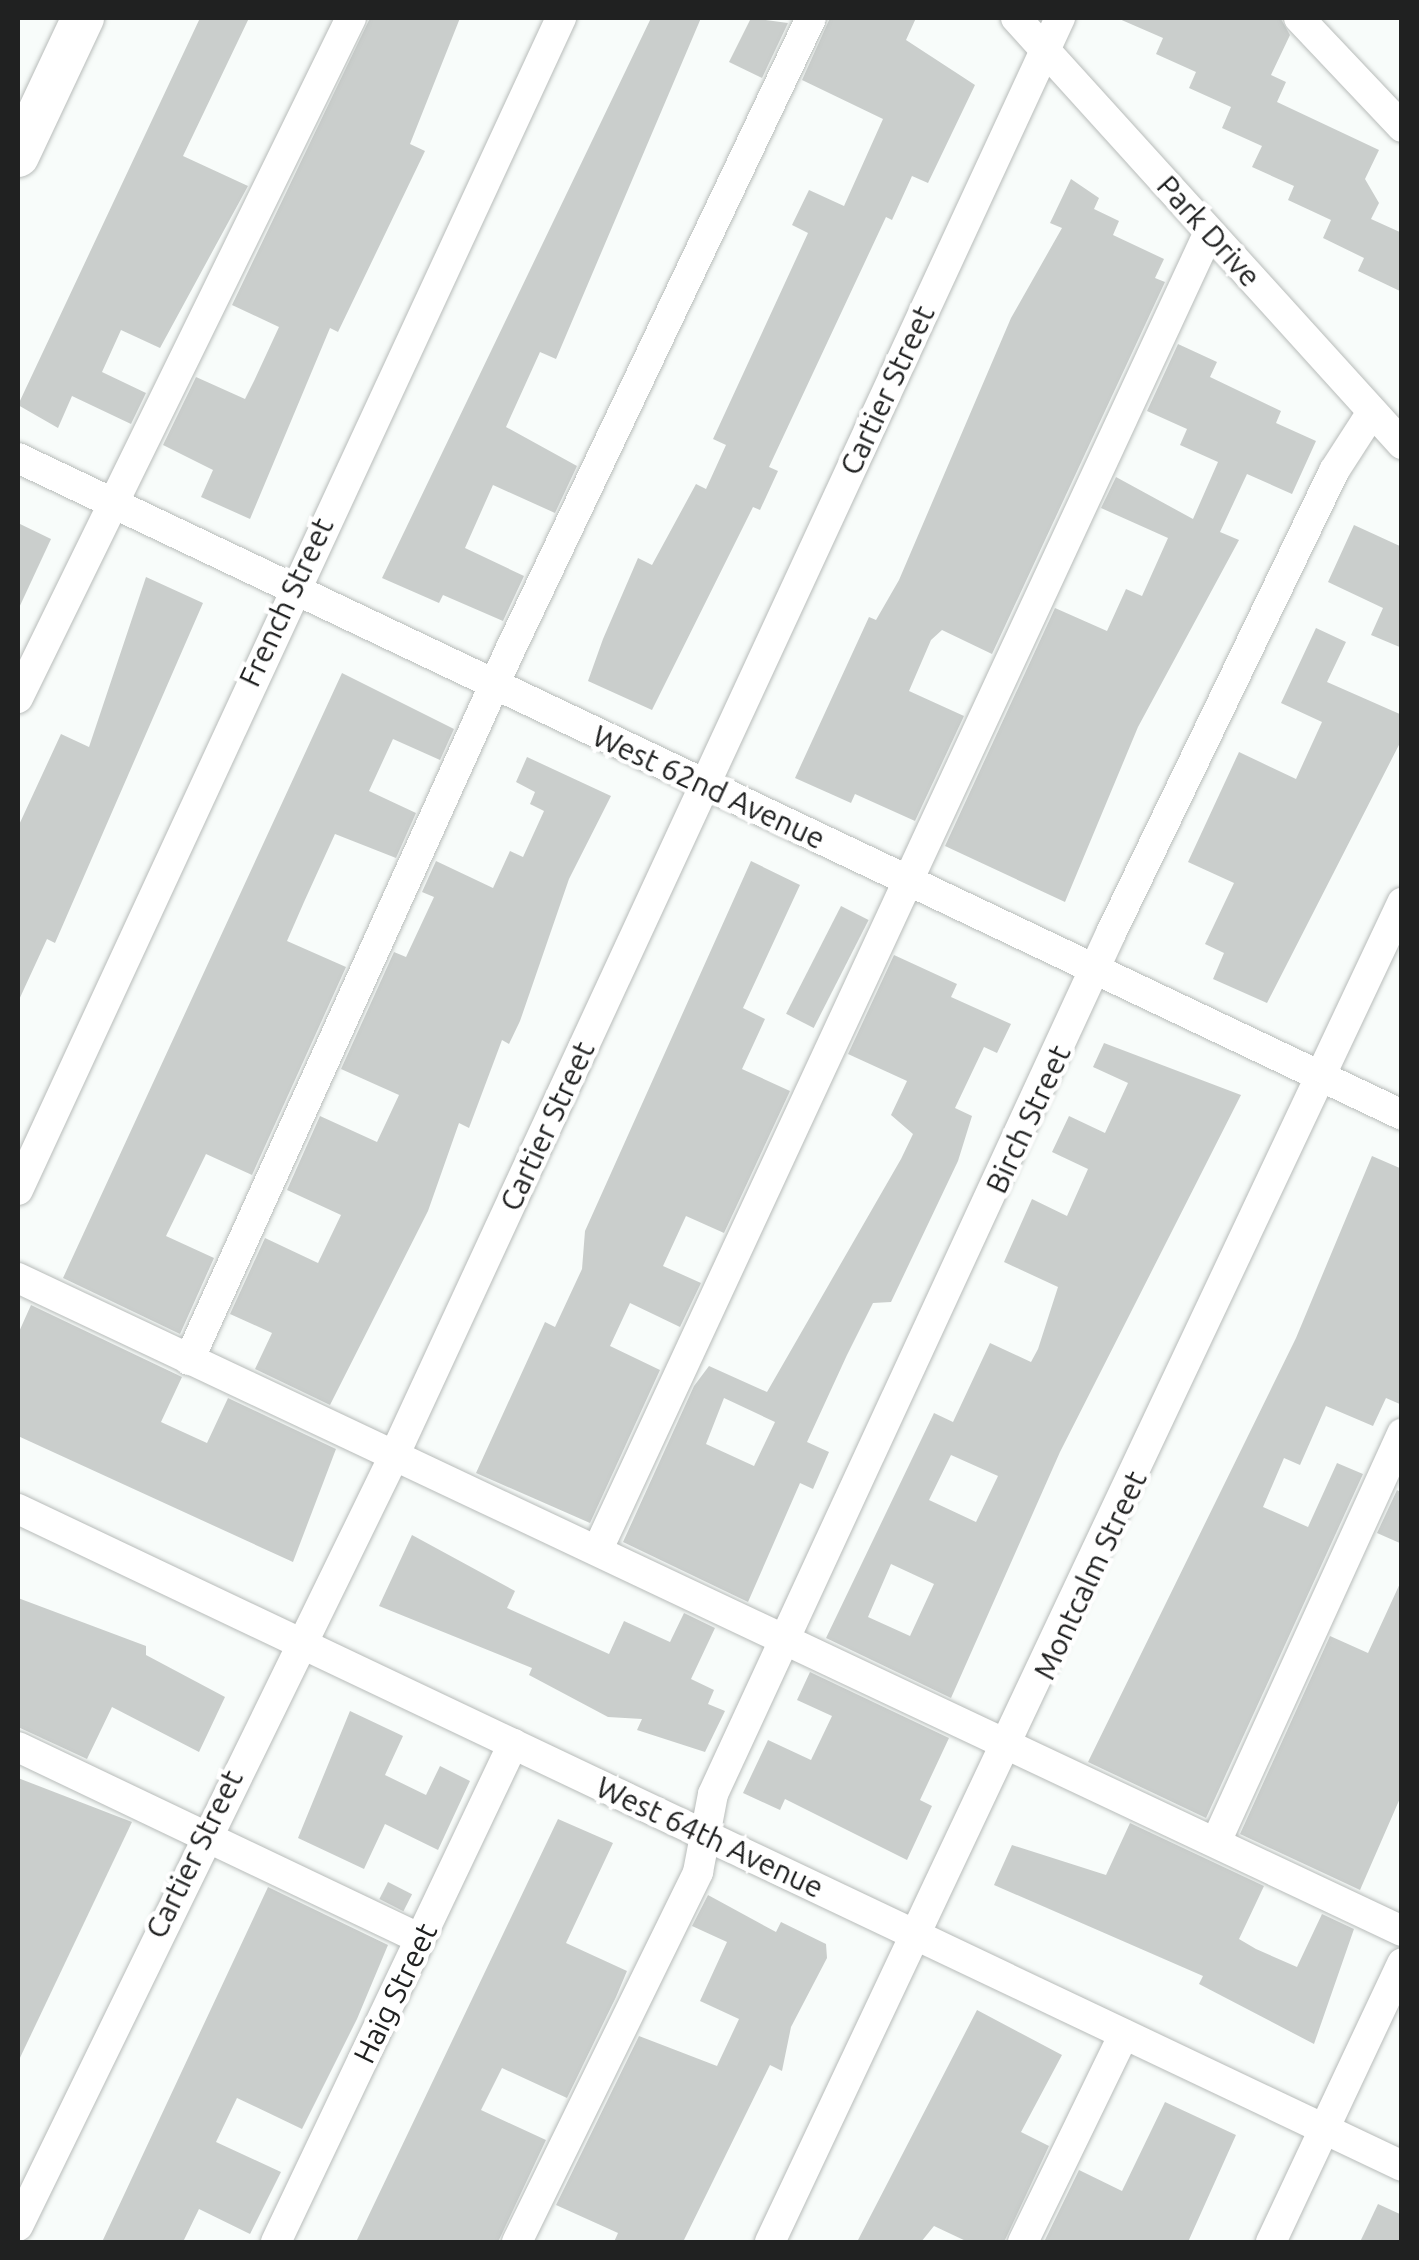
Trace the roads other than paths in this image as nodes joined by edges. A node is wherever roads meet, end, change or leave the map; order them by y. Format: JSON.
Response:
{"nodes":[{"id":1,"x":81,"y":18,"type":"edge"},
{"id":2,"x":351,"y":18,"type":"edge"},
{"id":3,"x":562,"y":18,"type":"edge"},
{"id":4,"x":812,"y":18,"type":"edge"},
{"id":5,"x":1016,"y":18,"type":"edge"},
{"id":6,"x":1060,"y":18,"type":"edge"},
{"id":7,"x":1299,"y":18,"type":"edge"},
{"id":8,"x":1045,"y":49,"type":"junction"},
{"id":9,"x":1402,"y":127,"type":"edge"},
{"id":10,"x":18,"y":156,"type":"edge"},
{"id":11,"x":1210,"y":232,"type":"junction"},
{"id":12,"x":1372,"y":412,"type":"junction"},
{"id":13,"x":1402,"y":444,"type":"edge"},
{"id":14,"x":18,"y":458,"type":"edge"},
{"id":15,"x":116,"y":505,"type":"junction"},
{"id":16,"x":290,"y":590,"type":"junction"},
{"id":17,"x":495,"y":685,"type":"junction"},
{"id":18,"x":18,"y":698,"type":"edge"},
{"id":19,"x":704,"y":784,"type":"junction"},
{"id":20,"x":908,"y":880,"type":"junction"},
{"id":21,"x":1402,"y":904,"type":"edge"},
{"id":22,"x":1096,"y":970,"type":"junction"},
{"id":23,"x":1322,"y":1078,"type":"junction"},
{"id":24,"x":1402,"y":1115,"type":"edge"},
{"id":25,"x":18,"y":1190,"type":"edge"},
{"id":26,"x":18,"y":1278,"type":"edge"},
{"id":27,"x":190,"y":1360,"type":"junction"},
{"id":28,"x":1402,"y":1433,"type":"edge"},
{"id":29,"x":394,"y":1456,"type":"junction"},
{"id":30,"x":18,"y":1509,"type":"edge"},
{"id":31,"x":598,"y":1549,"type":"junction"},
{"id":32,"x":790,"y":1639,"type":"junction"},
{"id":33,"x":300,"y":1643,"type":"junction"},
{"id":34,"x":513,"y":1744,"type":"junction"},
{"id":35,"x":1010,"y":1746,"type":"junction"},
{"id":36,"x":18,"y":1747,"type":"edge"},
{"id":37,"x":705,"y":1834,"type":"junction"},
{"id":38,"x":203,"y":1836,"type":"junction"},
{"id":39,"x":1216,"y":1842,"type":"junction"},
{"id":40,"x":1402,"y":1931,"type":"edge"},
{"id":41,"x":920,"y":1936,"type":"junction"},
{"id":42,"x":420,"y":1939,"type":"junction"},
{"id":43,"x":1402,"y":1963,"type":"edge"},
{"id":44,"x":1124,"y":2034,"type":"junction"},
{"id":45,"x":1324,"y":2130,"type":"junction"},
{"id":46,"x":1402,"y":2166,"type":"edge"},
{"id":47,"x":18,"y":2226,"type":"edge"},
{"id":48,"x":276,"y":2242,"type":"edge"},
{"id":49,"x":517,"y":2242,"type":"edge"},
{"id":50,"x":770,"y":2242,"type":"edge"},
{"id":51,"x":1024,"y":2242,"type":"edge"},
{"id":52,"x":1270,"y":2242,"type":"edge"}],
"edges":[{"from":1,"to":10,"type":"highway"},
{"from":2,"to":15,"type":"street"},
{"from":3,"to":16,"type":"street","name":"French Street"},
{"from":4,"to":17,"type":"street"},
{"from":5,"to":8,"type":"street","name":"Park Drive"},
{"from":6,"to":8,"type":"street","name":"Cartier Street"},
{"from":7,"to":9,"type":"street"},
{"from":8,"to":11,"type":"street","name":"Park Drive"},
{"from":8,"to":19,"type":"street","name":"Cartier Street"},
{"from":11,"to":12,"type":"street","name":"Park Drive"},
{"from":11,"to":20,"type":"street"},
{"from":12,"to":13,"type":"street","name":"Park Drive"},
{"from":12,"to":22,"type":"street","name":"Birch Street"},
{"from":14,"to":15,"type":"street","name":"West 62nd Avenue"},
{"from":15,"to":16,"type":"street","name":"West 62nd Avenue"},
{"from":15,"to":18,"type":"street"},
{"from":16,"to":17,"type":"street","name":"West 62nd Avenue"},
{"from":16,"to":25,"type":"street","name":"French Street"},
{"from":17,"to":19,"type":"street","name":"West 62nd Avenue"},
{"from":17,"to":27,"type":"street"},
{"from":19,"to":20,"type":"street","name":"West 62nd Avenue"},
{"from":19,"to":29,"type":"street","name":"Cartier Street"},
{"from":20,"to":22,"type":"street","name":"West 62nd Avenue"},
{"from":20,"to":31,"type":"street"},
{"from":21,"to":23,"type":"street","name":"Montcalm Street"},
{"from":22,"to":23,"type":"street","name":"West 62nd Avenue"},
{"from":22,"to":32,"type":"street","name":"Birch Street"},
{"from":23,"to":24,"type":"street","name":"West 62nd Avenue"},
{"from":23,"to":35,"type":"street","name":"Montcalm Street"},
{"from":26,"to":27,"type":"street"},
{"from":27,"to":29,"type":"street"},
{"from":28,"to":39,"type":"street"},
{"from":29,"to":31,"type":"street"},
{"from":29,"to":33,"type":"street","name":"Cartier Street"},
{"from":30,"to":33,"type":"street","name":"West 64th Avenue"},
{"from":31,"to":32,"type":"street"},
{"from":32,"to":35,"type":"street"},
{"from":32,"to":37,"type":"street","name":"Birch Street"},
{"from":33,"to":34,"type":"street","name":"West 64th Avenue"},
{"from":33,"to":38,"type":"street","name":"Cartier Street"},
{"from":34,"to":37,"type":"street","name":"West 64th Avenue"},
{"from":34,"to":42,"type":"street","name":"Haig Street"},
{"from":35,"to":39,"type":"street"},
{"from":35,"to":41,"type":"street","name":"Montcalm Street"},
{"from":36,"to":38,"type":"street"},
{"from":37,"to":41,"type":"street","name":"West 64th Avenue"},
{"from":37,"to":49,"type":"street","name":"Birch Street"},
{"from":38,"to":42,"type":"street"},
{"from":38,"to":47,"type":"street","name":"Cartier Street"},
{"from":39,"to":40,"type":"street"},
{"from":41,"to":44,"type":"street","name":"West 64th Avenue"},
{"from":41,"to":50,"type":"street","name":"Montcalm Street"},
{"from":42,"to":48,"type":"street","name":"Haig Street"},
{"from":43,"to":45,"type":"street"},
{"from":44,"to":45,"type":"street","name":"West 64th Avenue"},
{"from":44,"to":51,"type":"street"},
{"from":45,"to":46,"type":"street","name":"West 64th Avenue"},
{"from":45,"to":52,"type":"street"}]}
